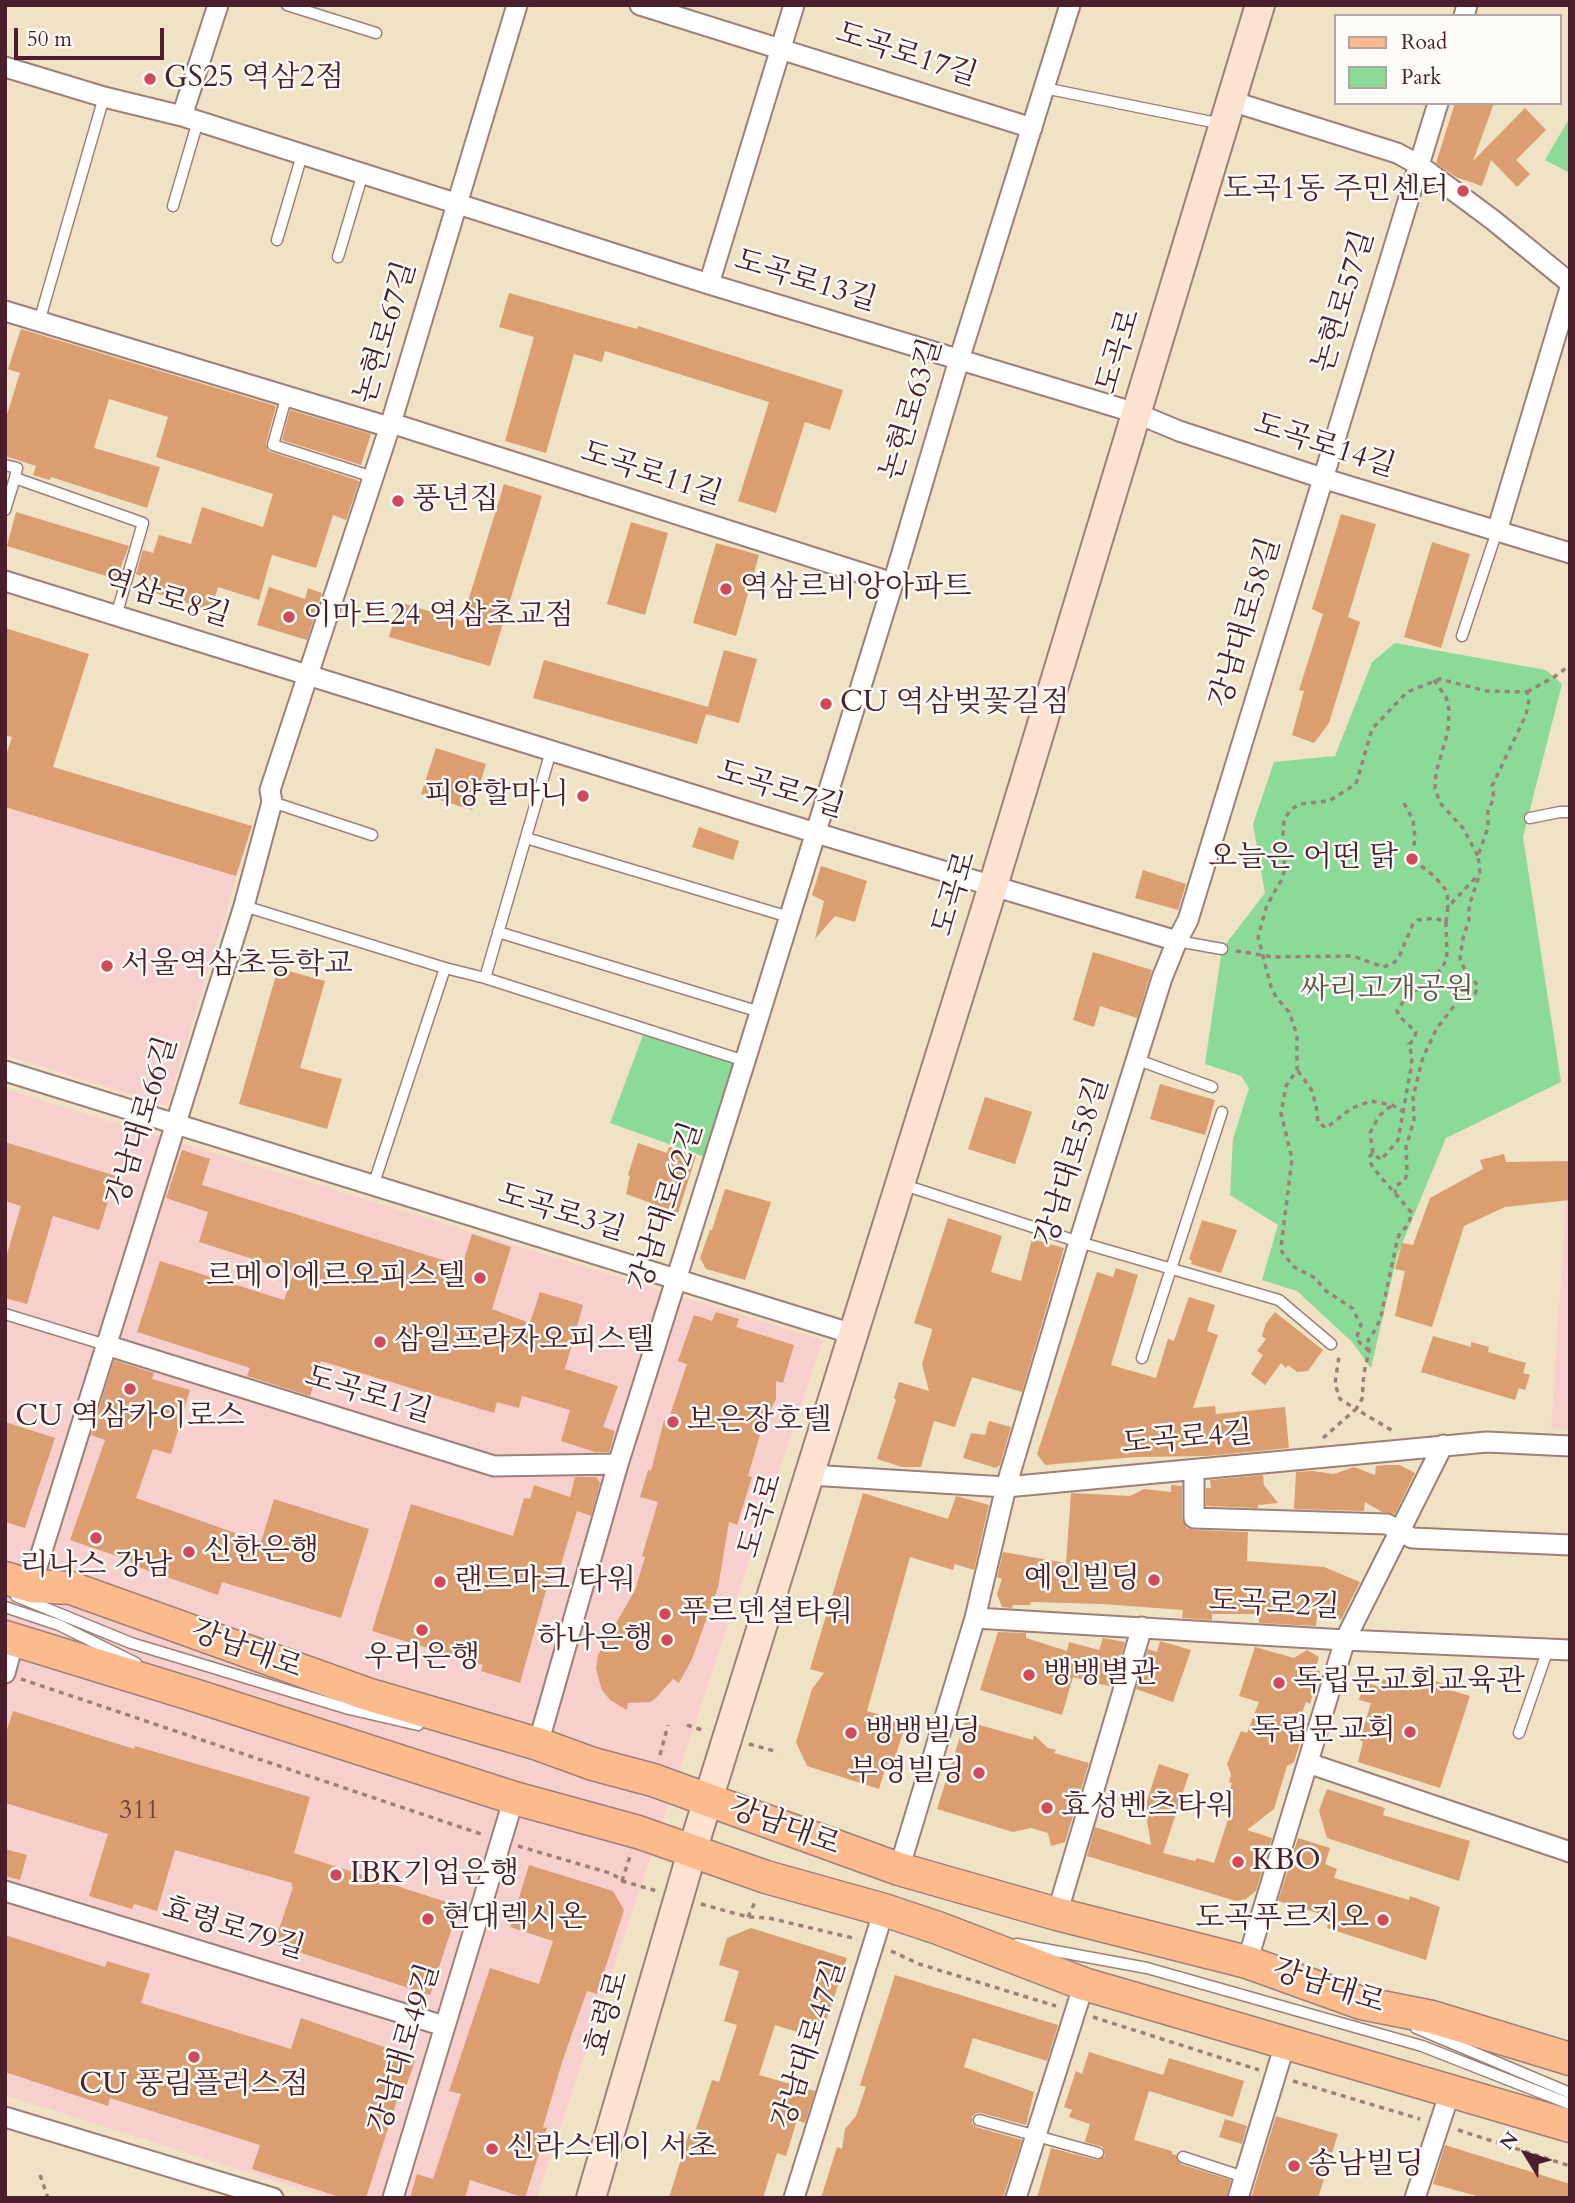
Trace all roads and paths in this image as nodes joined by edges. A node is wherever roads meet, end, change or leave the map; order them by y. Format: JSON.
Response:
{"nodes":[{"id":1,"x":218,"y":5,"type":"edge"},
{"id":2,"x":287,"y":5,"type":"edge"},
{"id":3,"x":517,"y":5,"type":"edge"},
{"id":4,"x":640,"y":5,"type":"edge"},
{"id":5,"x":794,"y":5,"type":"edge"},
{"id":6,"x":1070,"y":5,"type":"edge"},
{"id":7,"x":1260,"y":5,"type":"edge"},
{"id":8,"x":376,"y":33,"type":"dead end"},
{"id":9,"x":781,"y":48,"type":"junction"},
{"id":10,"x":5,"y":67,"type":"edge"},
{"id":11,"x":1044,"y":88,"type":"junction"},
{"id":12,"x":104,"y":97,"type":"junction"},
{"id":13,"x":1437,"y":105,"type":"edge"},
{"id":14,"x":1228,"y":113,"type":"junction"},
{"id":15,"x":190,"y":119,"type":"junction"},
{"id":16,"x":1032,"y":128,"type":"junction"},
{"id":17,"x":302,"y":155,"type":"junction"},
{"id":18,"x":1419,"y":165,"type":"junction"},
{"id":19,"x":363,"y":173,"type":"junction"},
{"id":20,"x":458,"y":203,"type":"junction"},
{"id":21,"x":173,"y":206,"type":"dead end"},
{"id":22,"x":277,"y":240,"type":"dead end"},
{"id":23,"x":338,"y":257,"type":"dead end"},
{"id":24,"x":709,"y":284,"type":"junction"},
{"id":25,"x":1570,"y":285,"type":"edge"},
{"id":26,"x":5,"y":312,"type":"edge"},
{"id":27,"x":39,"y":322,"type":"junction"},
{"id":28,"x":959,"y":360,"type":"junction"},
{"id":29,"x":286,"y":398,"type":"junction"},
{"id":30,"x":1136,"y":413,"type":"junction"},
{"id":31,"x":390,"y":425,"type":"junction"},
{"id":32,"x":5,"y":465,"type":"edge"},
{"id":33,"x":373,"y":477,"type":"junction"},
{"id":34,"x":15,"y":478,"type":"junction"},
{"id":35,"x":1322,"y":478,"type":"junction"},
{"id":36,"x":5,"y":510,"type":"edge"},
{"id":37,"x":1496,"y":531,"type":"junction"},
{"id":38,"x":1570,"y":553,"type":"edge"},
{"id":39,"x":5,"y":581,"type":"edge"},
{"id":40,"x":893,"y":583,"type":"junction"},
{"id":41,"x":116,"y":616,"type":"junction"},
{"id":42,"x":1462,"y":636,"type":"dead end"},
{"id":43,"x":1570,"y":665,"type":"edge"},
{"id":44,"x":309,"y":676,"type":"junction"},
{"id":45,"x":1434,"y":681,"type":"junction"},
{"id":46,"x":1527,"y":692,"type":"junction"},
{"id":47,"x":551,"y":751,"type":"junction"},
{"id":48,"x":272,"y":802,"type":"junction"},
{"id":49,"x":1404,"y":803,"type":"dead end"},
{"id":50,"x":1570,"y":812,"type":"edge"},
{"id":51,"x":1530,"y":818,"type":"dead end"},
{"id":52,"x":816,"y":833,"type":"junction"},
{"id":53,"x":372,"y":835,"type":"dead end"},
{"id":54,"x":526,"y":838,"type":"junction"},
{"id":55,"x":1478,"y":856,"type":"junction"},
{"id":56,"x":1480,"y":873,"type":"junction"},
{"id":57,"x":993,"y":886,"type":"junction"},
{"id":58,"x":244,"y":906,"type":"junction"},
{"id":59,"x":1448,"y":907,"type":"junction"},
{"id":60,"x":789,"y":917,"type":"junction"},
{"id":61,"x":1446,"y":922,"type":"junction"},
{"id":62,"x":498,"y":932,"type":"junction"},
{"id":63,"x":1177,"y":942,"type":"junction"},
{"id":64,"x":1222,"y":949,"type":"joint"},
{"id":65,"x":1262,"y":956,"type":"junction"},
{"id":66,"x":445,"y":968,"type":"junction"},
{"id":67,"x":485,"y":978,"type":"junction"},
{"id":68,"x":760,"y":1012,"type":"junction"},
{"id":69,"x":1138,"y":1060,"type":"junction"},
{"id":70,"x":746,"y":1061,"type":"junction"},
{"id":71,"x":1297,"y":1070,"type":"junction"},
{"id":72,"x":5,"y":1071,"type":"edge"},
{"id":73,"x":1212,"y":1087,"type":"dead end"},
{"id":74,"x":1392,"y":1105,"type":"junction"},
{"id":75,"x":1222,"y":1112,"type":"dead end"},
{"id":76,"x":1404,"y":1112,"type":"junction"},
{"id":77,"x":175,"y":1123,"type":"junction"},
{"id":78,"x":1373,"y":1153,"type":"junction"},
{"id":79,"x":900,"y":1184,"type":"junction"},
{"id":80,"x":373,"y":1187,"type":"junction"},
{"id":81,"x":1395,"y":1193,"type":"junction"},
{"id":82,"x":1079,"y":1242,"type":"junction"},
{"id":83,"x":1170,"y":1269,"type":"junction"},
{"id":84,"x":676,"y":1280,"type":"junction"},
{"id":85,"x":5,"y":1314,"type":"edge"},
{"id":86,"x":853,"y":1335,"type":"junction"},
{"id":87,"x":1331,"y":1344,"type":"joint"},
{"id":88,"x":106,"y":1345,"type":"junction"},
{"id":89,"x":1369,"y":1351,"type":"junction"},
{"id":90,"x":1142,"y":1358,"type":"dead end"},
{"id":91,"x":1356,"y":1409,"type":"junction"},
{"id":92,"x":1443,"y":1445,"type":"junction"},
{"id":93,"x":1570,"y":1446,"type":"edge"},
{"id":94,"x":1422,"y":1449,"type":"junction"},
{"id":95,"x":1298,"y":1460,"type":"junction"},
{"id":96,"x":618,"y":1464,"type":"junction"},
{"id":97,"x":1194,"y":1470,"type":"junction"},
{"id":98,"x":810,"y":1475,"type":"junction"},
{"id":99,"x":1006,"y":1487,"type":"junction"},
{"id":100,"x":1400,"y":1529,"type":"junction"},
{"id":101,"x":1570,"y":1545,"type":"edge"},
{"id":102,"x":14,"y":1585,"type":"edge"},
{"id":103,"x":5,"y":1607,"type":"edge"},
{"id":104,"x":975,"y":1618,"type":"junction"},
{"id":105,"x":1142,"y":1628,"type":"junction"},
{"id":106,"x":10,"y":1639,"type":"edge"},
{"id":107,"x":1345,"y":1640,"type":"junction"},
{"id":108,"x":1548,"y":1649,"type":"junction"},
{"id":109,"x":1570,"y":1650,"type":"edge"},
{"id":110,"x":11,"y":1675,"type":"edge"},
{"id":111,"x":197,"y":1696,"type":"junction"},
{"id":112,"x":430,"y":1727,"type":"dead end"},
{"id":113,"x":1519,"y":1733,"type":"dead end"},
{"id":114,"x":471,"y":1736,"type":"dead end"},
{"id":115,"x":538,"y":1744,"type":"junction"},
{"id":116,"x":1308,"y":1763,"type":"junction"},
{"id":117,"x":593,"y":1764,"type":"junction"},
{"id":118,"x":514,"y":1798,"type":"junction"},
{"id":119,"x":708,"y":1800,"type":"junction"},
{"id":120,"x":502,"y":1841,"type":"junction"},
{"id":121,"x":693,"y":1850,"type":"junction"},
{"id":122,"x":1570,"y":1852,"type":"edge"},
{"id":123,"x":899,"y":1869,"type":"junction"},
{"id":124,"x":622,"y":1881,"type":"dead end"},
{"id":125,"x":5,"y":1891,"type":"edge"},
{"id":126,"x":884,"y":1910,"type":"junction"},
{"id":127,"x":1057,"y":1914,"type":"junction"},
{"id":128,"x":748,"y":1917,"type":"dead end"},
{"id":129,"x":938,"y":1928,"type":"junction"},
{"id":130,"x":875,"y":1944,"type":"junction"},
{"id":131,"x":1247,"y":1962,"type":"junction"},
{"id":132,"x":1080,"y":1998,"type":"junction"},
{"id":133,"x":1361,"y":2003,"type":"junction"},
{"id":134,"x":444,"y":2026,"type":"junction"},
{"id":135,"x":1285,"y":2044,"type":"junction"},
{"id":136,"x":1570,"y":2059,"type":"edge"},
{"id":137,"x":1276,"y":2076,"type":"junction"},
{"id":138,"x":1450,"y":2092,"type":"junction"},
{"id":139,"x":1570,"y":2093,"type":"edge"},
{"id":140,"x":1570,"y":2104,"type":"edge"},
{"id":141,"x":5,"y":2117,"type":"edge"},
{"id":142,"x":978,"y":2120,"type":"dead end"},
{"id":143,"x":1438,"y":2124,"type":"junction"},
{"id":144,"x":1570,"y":2126,"type":"edge"},
{"id":145,"x":1035,"y":2136,"type":"junction"},
{"id":146,"x":1098,"y":2153,"type":"dead end"},
{"id":147,"x":1183,"y":2157,"type":"dead end"},
{"id":148,"x":1570,"y":2166,"type":"edge"},
{"id":149,"x":40,"y":2175,"type":"dead end"},
{"id":150,"x":1244,"y":2177,"type":"junction"},
{"id":151,"x":48,"y":2198,"type":"edge"},
{"id":152,"x":273,"y":2198,"type":"edge"},
{"id":153,"x":393,"y":2198,"type":"edge"},
{"id":154,"x":591,"y":2198,"type":"edge"},
{"id":155,"x":794,"y":2198,"type":"edge"},
{"id":156,"x":1016,"y":2198,"type":"edge"},
{"id":157,"x":1238,"y":2198,"type":"edge"},
{"id":158,"x":1415,"y":2198,"type":"edge"}],
"edges":[{"from":1,"to":15,"type":"street"},
{"from":2,"to":8,"type":"lane"},
{"from":3,"to":20,"type":"street","name":"논현로67길"},
{"from":4,"to":9,"type":"street","name":"도곡로17길"},
{"from":5,"to":9,"type":"street"},
{"from":6,"to":11,"type":"street","name":"논현로63길"},
{"from":7,"to":14,"type":"main road","name":"도곡로"},
{"from":9,"to":16,"type":"street","name":"도곡로17길"},
{"from":9,"to":24,"type":"street"},
{"from":10,"to":12,"type":"street","name":"도곡로13길"},
{"from":11,"to":14,"type":"lane"},
{"from":11,"to":16,"type":"street","name":"논현로63길"},
{"from":12,"to":15,"type":"street","name":"도곡로13길"},
{"from":12,"to":27,"type":"lane"},
{"from":13,"to":18,"type":"street","name":"논현로57길"},
{"from":14,"to":18,"type":"street"},
{"from":14,"to":30,"type":"main road","name":"도곡로"},
{"from":15,"to":17,"type":"street","name":"도곡로13길"},
{"from":15,"to":21,"type":"lane"},
{"from":16,"to":28,"type":"street","name":"논현로63길"},
{"from":17,"to":19,"type":"street","name":"도곡로13길"},
{"from":17,"to":22,"type":"lane"},
{"from":18,"to":25,"type":"street"},
{"from":18,"to":35,"type":"street","name":"논현로57길"},
{"from":19,"to":20,"type":"street","name":"도곡로13길"},
{"from":19,"to":23,"type":"lane"},
{"from":20,"to":24,"type":"street","name":"도곡로13길"},
{"from":20,"to":31,"type":"street","name":"논현로67길"},
{"from":24,"to":28,"type":"street","name":"도곡로13길"},
{"from":25,"to":37,"type":"street"},
{"from":26,"to":27,"type":"street","name":"도곡로11길"},
{"from":27,"to":29,"type":"street","name":"도곡로11길"},
{"from":28,"to":30,"type":"street","name":"도곡로13길"},
{"from":28,"to":40,"type":"street","name":"논현로63길"},
{"from":29,"to":31,"type":"street","name":"도곡로11길"},
{"from":29,"to":33,"type":"lane"},
{"from":30,"to":35,"type":"street","name":"도곡로14길"},
{"from":30,"to":57,"type":"main road","name":"도곡로"},
{"from":31,"to":33,"type":"street","name":"논현로67길"},
{"from":31,"to":40,"type":"street","name":"도곡로11길"},
{"from":32,"to":34,"type":"lane"},
{"from":33,"to":44,"type":"street","name":"논현로67길"},
{"from":34,"to":36,"type":"lane"},
{"from":34,"to":41,"type":"lane"},
{"from":35,"to":37,"type":"street","name":"도곡로14길"},
{"from":35,"to":63,"type":"street","name":"강남대로58길"},
{"from":37,"to":38,"type":"street","name":"도곡로14길"},
{"from":37,"to":42,"type":"lane"},
{"from":39,"to":41,"type":"street","name":"역삼로8길"},
{"from":40,"to":52,"type":"street","name":"논현로63길"},
{"from":41,"to":44,"type":"street","name":"역삼로8길"},
{"from":43,"to":46,"type":"path"},
{"from":44,"to":47,"type":"street","name":"도곡로7길"},
{"from":44,"to":48,"type":"street","name":"강남대로66길"},
{"from":45,"to":46,"type":"path"},
{"from":45,"to":55,"type":"path"},
{"from":45,"to":65,"type":"path"},
{"from":46,"to":55,"type":"path"},
{"from":47,"to":52,"type":"street","name":"도곡로7길"},
{"from":47,"to":54,"type":"lane"},
{"from":48,"to":53,"type":"lane"},
{"from":48,"to":58,"type":"street","name":"강남대로66길"},
{"from":49,"to":59,"type":"path"},
{"from":50,"to":51,"type":"lane"},
{"from":52,"to":57,"type":"street","name":"도곡로7길"},
{"from":52,"to":60,"type":"street","name":"강남대로62길"},
{"from":54,"to":60,"type":"lane"},
{"from":54,"to":62,"type":"lane"},
{"from":55,"to":56,"type":"path"},
{"from":56,"to":59,"type":"path"},
{"from":56,"to":81,"type":"path"},
{"from":57,"to":63,"type":"street","name":"도곡로7길"},
{"from":57,"to":79,"type":"main road","name":"도곡로"},
{"from":58,"to":66,"type":"lane"},
{"from":58,"to":77,"type":"street","name":"강남대로66길"},
{"from":59,"to":61,"type":"path"},
{"from":60,"to":68,"type":"street","name":"강남대로62길"},
{"from":61,"to":65,"type":"path"},
{"from":61,"to":76,"type":"path"},
{"from":62,"to":67,"type":"lane"},
{"from":62,"to":68,"type":"lane"},
{"from":63,"to":64,"type":"lane"},
{"from":63,"to":69,"type":"street","name":"강남대로58길"},
{"from":64,"to":65,"type":"path"},
{"from":65,"to":71,"type":"path"},
{"from":66,"to":67,"type":"lane"},
{"from":66,"to":80,"type":"lane"},
{"from":67,"to":70,"type":"lane"},
{"from":68,"to":70,"type":"street","name":"강남대로62길"},
{"from":69,"to":73,"type":"lane"},
{"from":69,"to":82,"type":"street","name":"강남대로58길"},
{"from":70,"to":84,"type":"street","name":"강남대로62길"},
{"from":71,"to":74,"type":"path"},
{"from":71,"to":89,"type":"path"},
{"from":72,"to":77,"type":"street","name":"도곡로3길"},
{"from":74,"to":76,"type":"path"},
{"from":74,"to":78,"type":"path"},
{"from":75,"to":83,"type":"lane"},
{"from":76,"to":78,"type":"path"},
{"from":77,"to":80,"type":"street","name":"도곡로3길"},
{"from":77,"to":88,"type":"street","name":"강남대로66길"},
{"from":78,"to":81,"type":"path"},
{"from":79,"to":82,"type":"lane"},
{"from":79,"to":86,"type":"main road","name":"도곡로"},
{"from":80,"to":84,"type":"street","name":"도곡로3길"},
{"from":81,"to":89,"type":"path"},
{"from":82,"to":83,"type":"lane"},
{"from":82,"to":99,"type":"street","name":"강남대로58길"},
{"from":83,"to":87,"type":"lane"},
{"from":83,"to":90,"type":"lane"},
{"from":84,"to":86,"type":"street","name":"도곡로3길"},
{"from":84,"to":96,"type":"street","name":"강남대로62길"},
{"from":85,"to":88,"type":"lane"},
{"from":86,"to":98,"type":"main road","name":"도곡로"},
{"from":87,"to":91,"type":"path"},
{"from":88,"to":96,"type":"street","name":"도곡로1길"},
{"from":88,"to":102,"type":"street","name":"강남대로66길"},
{"from":89,"to":91,"type":"path"},
{"from":91,"to":94,"type":"path"},
{"from":91,"to":95,"type":"path"},
{"from":92,"to":93,"type":"street","name":"도곡로4길"},
{"from":92,"to":94,"type":"street","name":"도곡로4길"},
{"from":92,"to":100,"type":"street"},
{"from":94,"to":95,"type":"street","name":"도곡로4길"},
{"from":95,"to":97,"type":"street","name":"도곡로4길"},
{"from":96,"to":115,"type":"street","name":"강남대로62길"},
{"from":97,"to":99,"type":"street","name":"도곡로4길"},
{"from":97,"to":100,"type":"street"},
{"from":98,"to":99,"type":"street","name":"도곡로4길"},
{"from":98,"to":119,"type":"main road","name":"도곡로"},
{"from":99,"to":104,"type":"street","name":"강남대로58길"},
{"from":100,"to":101,"type":"street"},
{"from":100,"to":107,"type":"street"},
{"from":102,"to":112,"type":"lane"},
{"from":102,"to":115,"type":"main road","name":"강남대로"},
{"from":103,"to":111,"type":"lane"},
{"from":104,"to":105,"type":"street","name":"도곡로2길"},
{"from":104,"to":123,"type":"street","name":"강남대로58길"},
{"from":105,"to":107,"type":"street","name":"도곡로2길"},
{"from":105,"to":127,"type":"street"},
{"from":106,"to":110,"type":"street"},
{"from":106,"to":111,"type":"main road","name":"강남대로"},
{"from":107,"to":108,"type":"street","name":"도곡로2길"},
{"from":107,"to":116,"type":"street"},
{"from":108,"to":109,"type":"street","name":"도곡로2길"},
{"from":108,"to":113,"type":"lane"},
{"from":110,"to":120,"type":"path"},
{"from":111,"to":118,"type":"main road","name":"강남대로"},
{"from":114,"to":117,"type":"lane"},
{"from":115,"to":117,"type":"main road","name":"강남대로"},
{"from":116,"to":122,"type":"street"},
{"from":116,"to":131,"type":"street"},
{"from":117,"to":119,"type":"main road","name":"강남대로"},
{"from":118,"to":120,"type":"street","name":"강남대로49길"},
{"from":118,"to":121,"type":"main road","name":"강남대로"},
{"from":119,"to":121,"type":"main road","name":"도곡로"},
{"from":119,"to":123,"type":"main road","name":"강남대로"},
{"from":120,"to":124,"type":"path"},
{"from":120,"to":134,"type":"street","name":"강남대로49길"},
{"from":121,"to":126,"type":"main road","name":"강남대로"},
{"from":121,"to":154,"type":"main road","name":"효령로"},
{"from":123,"to":127,"type":"main road","name":"강남대로"},
{"from":125,"to":134,"type":"street","name":"효령로79길"},
{"from":126,"to":129,"type":"main road","name":"강남대로"},
{"from":126,"to":130,"type":"street","name":"강남대로47길"},
{"from":127,"to":131,"type":"main road","name":"강남대로"},
{"from":128,"to":130,"type":"path"},
{"from":129,"to":132,"type":"main road","name":"강남대로"},
{"from":129,"to":140,"type":"lane"},
{"from":130,"to":132,"type":"path"},
{"from":130,"to":155,"type":"street","name":"강남대로47길"},
{"from":131,"to":133,"type":"main road","name":"강남대로"},
{"from":132,"to":135,"type":"main road","name":"강남대로"},
{"from":132,"to":137,"type":"path"},
{"from":132,"to":145,"type":"street"},
{"from":133,"to":136,"type":"main road","name":"강남대로"},
{"from":133,"to":139,"type":"lane"},
{"from":134,"to":153,"type":"street","name":"강남대로49길"},
{"from":135,"to":137,"type":"street"},
{"from":135,"to":138,"type":"main road","name":"강남대로"},
{"from":137,"to":143,"type":"path"},
{"from":137,"to":150,"type":"street"},
{"from":138,"to":143,"type":"street"},
{"from":138,"to":144,"type":"main road","name":"강남대로"},
{"from":141,"to":152,"type":"street"},
{"from":142,"to":145,"type":"lane"},
{"from":143,"to":148,"type":"path"},
{"from":143,"to":158,"type":"street"},
{"from":145,"to":146,"type":"lane"},
{"from":145,"to":156,"type":"street"},
{"from":147,"to":150,"type":"lane"},
{"from":149,"to":151,"type":"path"},
{"from":150,"to":157,"type":"street"}]}
